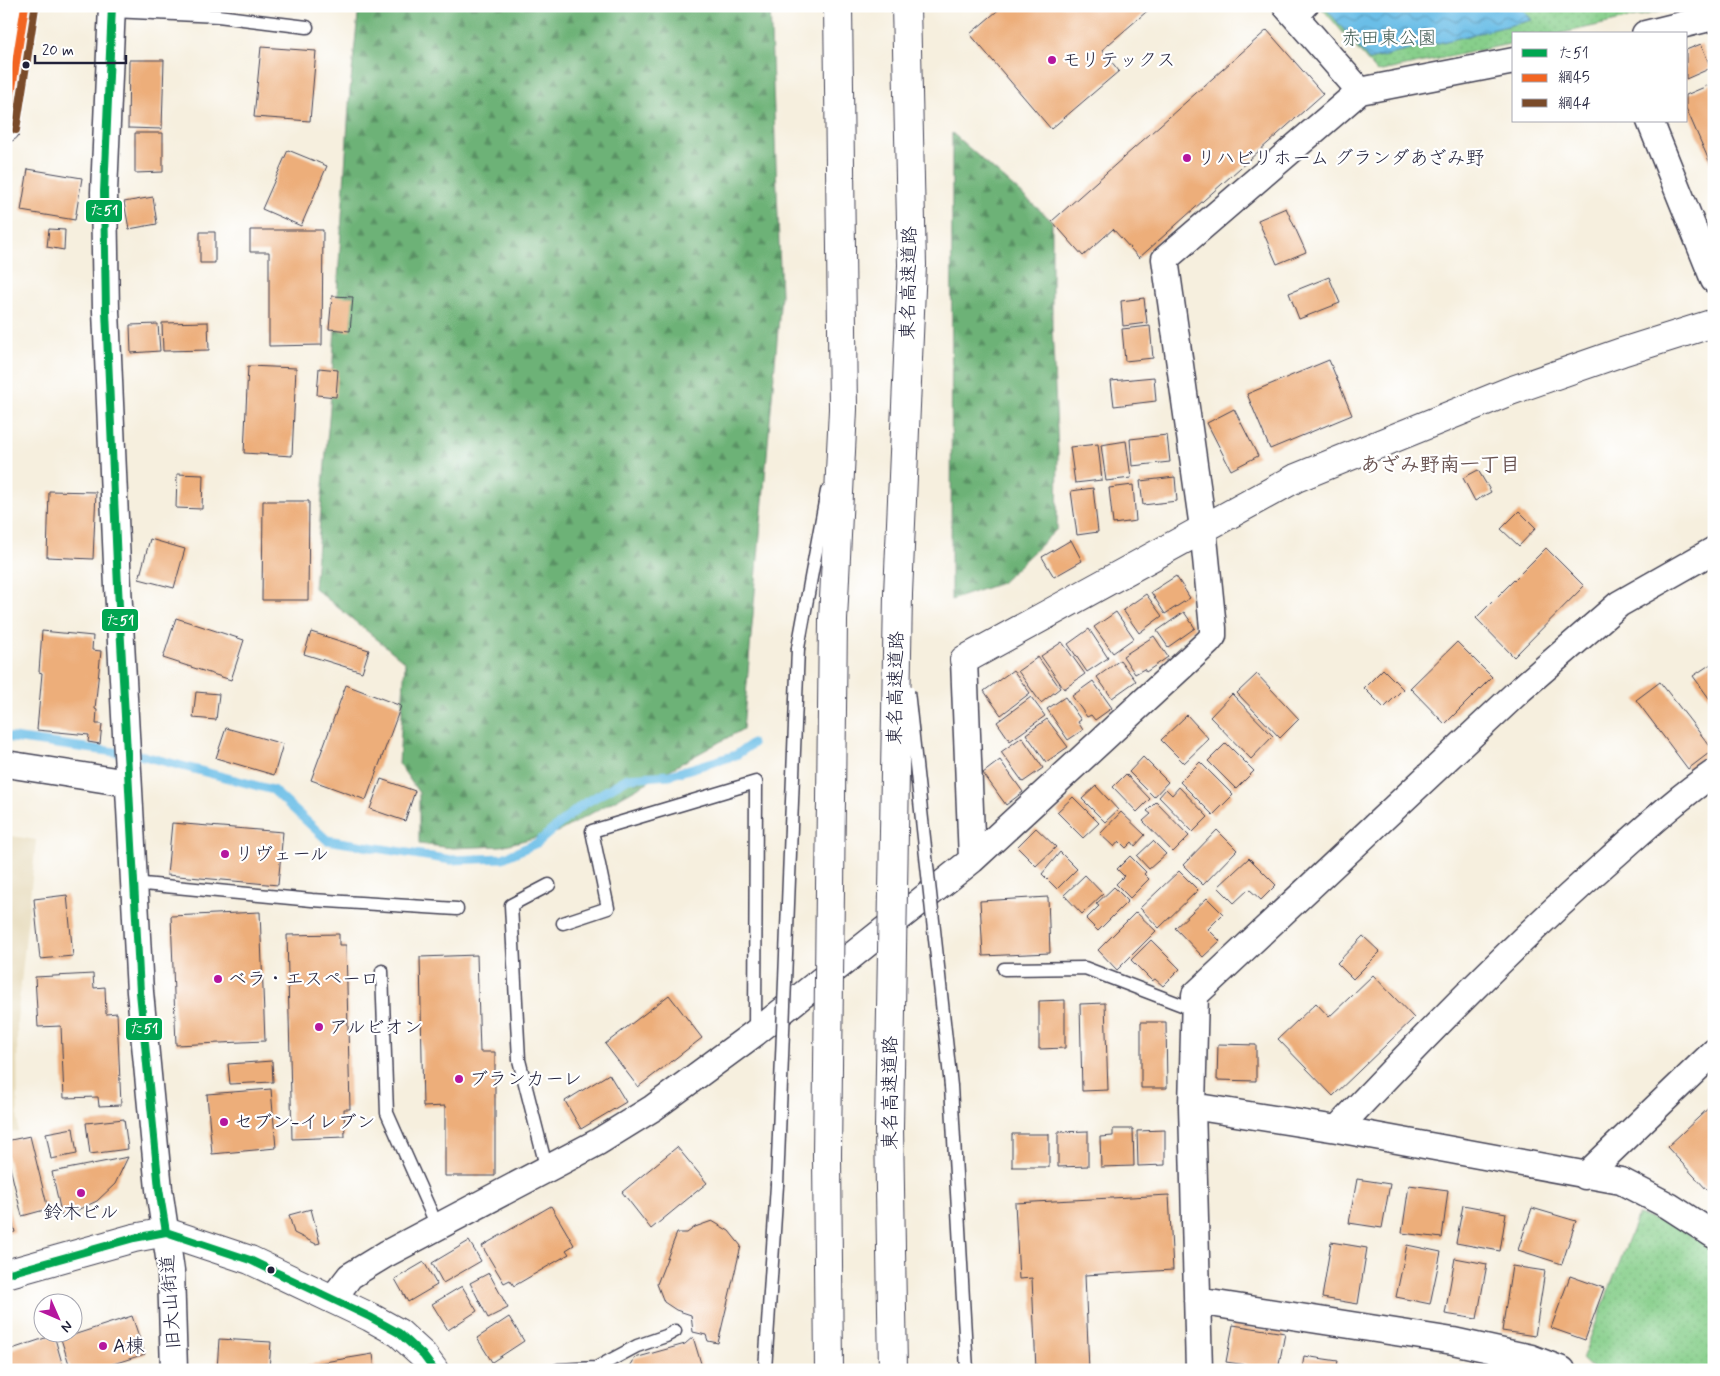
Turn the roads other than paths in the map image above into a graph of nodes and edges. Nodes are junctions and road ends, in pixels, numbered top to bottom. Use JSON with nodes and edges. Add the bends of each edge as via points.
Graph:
{"nodes":[{"id":1,"x":26,"y":6,"type":"edge"},
{"id":2,"x":838,"y":6,"type":"edge"},
{"id":3,"x":906,"y":6,"type":"edge"},
{"id":4,"x":112,"y":9,"type":"edge"},
{"id":5,"x":1300,"y":11,"type":"edge"},
{"id":6,"x":1714,"y":17,"type":"edge"},
{"id":7,"x":307,"y":27,"type":"dead end"},
{"id":8,"x":1652,"y":32,"type":"edge"},
{"id":9,"x":1512,"y":61,"type":"edge"},
{"id":10,"x":1360,"y":91,"type":"junction"},
{"id":11,"x":1650,"y":122,"type":"edge"},
{"id":12,"x":6,"y":128,"type":"edge"},
{"id":13,"x":1714,"y":280,"type":"edge"},
{"id":14,"x":1714,"y":323,"type":"edge"},
{"id":15,"x":842,"y":409,"type":"junction"},
{"id":16,"x":1203,"y":528,"type":"junction"},
{"id":17,"x":1714,"y":550,"type":"edge"},
{"id":18,"x":898,"y":594,"type":"junction"},
{"id":19,"x":964,"y":660,"type":"joint"},
{"id":20,"x":6,"y":764,"type":"edge"},
{"id":21,"x":127,"y":767,"type":"junction"},
{"id":22,"x":1714,"y":773,"type":"edge"},
{"id":23,"x":972,"y":860,"type":"junction"},
{"id":24,"x":133,"y":883,"type":"junction"},
{"id":25,"x":549,"y":884,"type":"dead end"},
{"id":26,"x":457,"y":909,"type":"dead end"},
{"id":27,"x":563,"y":923,"type":"dead end"},
{"id":28,"x":1004,"y":969,"type":"dead end"},
{"id":29,"x":382,"y":971,"type":"dead end"},
{"id":30,"x":1195,"y":1010,"type":"junction"},
{"id":31,"x":755,"y":1033,"type":"junction"},
{"id":32,"x":1714,"y":1052,"type":"edge"},
{"id":33,"x":1192,"y":1106,"type":"junction"},
{"id":34,"x":1337,"y":1129,"type":"junction"},
{"id":35,"x":547,"y":1170,"type":"junction"},
{"id":36,"x":1586,"y":1176,"type":"junction"},
{"id":37,"x":438,"y":1228,"type":"junction"},
{"id":38,"x":166,"y":1232,"type":"junction"},
{"id":39,"x":1714,"y":1235,"type":"edge"},
{"id":40,"x":6,"y":1274,"type":"edge"},
{"id":41,"x":333,"y":1298,"type":"junction"},
{"id":42,"x":1197,"y":1301,"type":"junction"},
{"id":43,"x":675,"y":1331,"type":"dead end"},
{"id":44,"x":597,"y":1369,"type":"edge"},
{"id":45,"x":174,"y":1370,"type":"edge"},
{"id":46,"x":434,"y":1370,"type":"edge"},
{"id":47,"x":558,"y":1370,"type":"edge"},
{"id":48,"x":765,"y":1370,"type":"edge"},
{"id":49,"x":829,"y":1370,"type":"edge"},
{"id":50,"x":893,"y":1370,"type":"edge"},
{"id":51,"x":967,"y":1370,"type":"edge"},
{"id":52,"x":1199,"y":1370,"type":"edge"},
{"id":53,"x":1562,"y":1370,"type":"edge"}],
"edges":[{"from":1,"to":12,"type":"main road"},
{"from":2,"to":15,"type":"main road"},
{"from":3,"to":18,"type":"main road","name":"東名高速道路","via":[[912,265]]},
{"from":4,"to":7,"type":"lane","via":[[218,16]]},
{"from":4,"to":21,"type":"street","name":"旧大山街道","via":[[104,180],[106,310]]},
{"from":5,"to":10,"type":"street"},
{"from":6,"to":8,"type":"street"},
{"from":9,"to":10,"type":"street"},
{"from":10,"to":16,"type":"street","via":[[1165,259]]},
{"from":11,"to":13,"type":"street"},
{"from":14,"to":16,"type":"main road","via":[[1557,374],[1429,423],[1296,478]]},
{"from":15,"to":48,"type":"lane","bridge":true,"via":[[798,648],[777,1185]]},
{"from":15,"to":49,"type":"main road","bridge":true,"via":[[833,620],[827,1156]]},
{"from":16,"to":19,"type":"main road"},
{"from":16,"to":23,"type":"street","via":[[1213,636]]},
{"from":17,"to":30,"type":"street","via":[[1619,604],[1521,689],[1195,995]]},
{"from":18,"to":50,"type":"main road","name":"東名高速道路","bridge":true,"via":[[889,1128]]},
{"from":18,"to":51,"type":"lane","bridge":true,"via":[[951,1086]]},
{"from":19,"to":23,"type":"street"},
{"from":20,"to":21,"type":"street"},
{"from":21,"to":24,"type":"street","name":"旧大山街道"},
{"from":22,"to":34,"type":"street","via":[[1687,792],[1561,902],[1451,1008]]},
{"from":23,"to":31,"type":"street"},
{"from":24,"to":26,"type":"lane","via":[[312,900]]},
{"from":24,"to":38,"type":"street","name":"旧大山街道","via":[[140,992]]},
{"from":25,"to":35,"type":"lane","via":[[511,905],[519,1060]]},
{"from":27,"to":31,"type":"lane","via":[[608,908],[592,831],[756,782]]},
{"from":28,"to":30,"type":"lane","via":[[1085,968]]},
{"from":29,"to":37,"type":"lane","via":[[387,1113]]},
{"from":30,"to":33,"type":"street"},
{"from":31,"to":35,"type":"street","via":[[653,1108]]},
{"from":32,"to":36,"type":"street"},
{"from":33,"to":34,"type":"street"},
{"from":33,"to":42,"type":"street"},
{"from":34,"to":36,"type":"street"},
{"from":35,"to":37,"type":"street"},
{"from":36,"to":39,"type":"street","via":[[1621,1182],[1669,1206]]},
{"from":37,"to":41,"type":"street","via":[[350,1276]]},
{"from":38,"to":40,"type":"main road"},
{"from":38,"to":41,"type":"main road","via":[[250,1260]]},
{"from":38,"to":45,"type":"street","name":"旧大山街道","via":[[171,1270]]},
{"from":41,"to":46,"type":"main road","via":[[399,1333]]},
{"from":42,"to":52,"type":"street"},
{"from":42,"to":53,"type":"street","via":[[1453,1340],[1531,1358]]},
{"from":43,"to":44,"type":"lane","via":[[637,1346]]},
{"from":44,"to":47,"type":"lane"}]}
